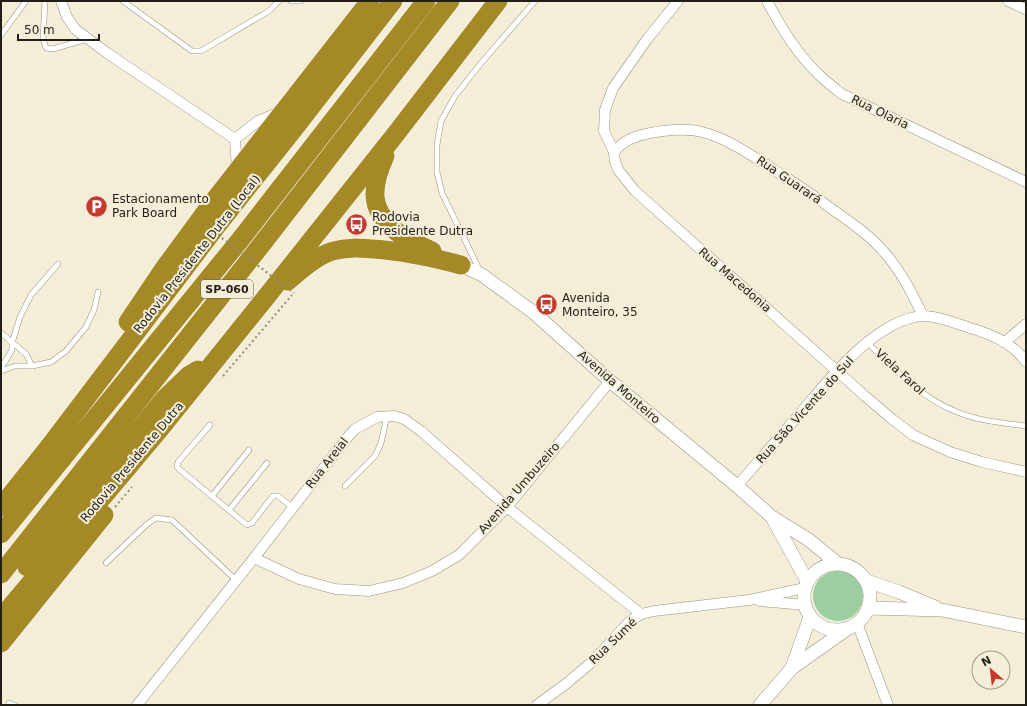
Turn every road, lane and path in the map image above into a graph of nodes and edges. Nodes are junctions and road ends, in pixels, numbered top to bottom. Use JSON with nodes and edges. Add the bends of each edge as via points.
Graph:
{"nodes":[{"id":1,"x":26,"y":1,"type":"edge"},
{"id":2,"x":45,"y":1,"type":"edge"},
{"id":3,"x":61,"y":1,"type":"edge"},
{"id":4,"x":123,"y":1,"type":"edge"},
{"id":5,"x":278,"y":1,"type":"edge"},
{"id":6,"x":291,"y":1,"type":"edge"},
{"id":7,"x":301,"y":1,"type":"edge"},
{"id":8,"x":370,"y":1,"type":"edge"},
{"id":9,"x":393,"y":1,"type":"edge"},
{"id":10,"x":426,"y":1,"type":"edge"},
{"id":11,"x":450,"y":1,"type":"edge"},
{"id":12,"x":498,"y":1,"type":"edge"},
{"id":13,"x":535,"y":1,"type":"edge"},
{"id":14,"x":678,"y":1,"type":"edge"},
{"id":15,"x":767,"y":1,"type":"edge"},
{"id":16,"x":1008,"y":1,"type":"edge"},
{"id":17,"x":1024,"y":7,"type":"edge"},
{"id":18,"x":1,"y":35,"type":"edge"},
{"id":19,"x":88,"y":39,"type":"junction"},
{"id":20,"x":284,"y":110,"type":"junction"},
{"id":21,"x":395,"y":135,"type":"junction"},
{"id":22,"x":235,"y":139,"type":"junction"},
{"id":23,"x":614,"y":152,"type":"junction"},
{"id":24,"x":237,"y":170,"type":"junction"},
{"id":25,"x":1026,"y":182,"type":"edge"},
{"id":26,"x":206,"y":226,"type":"dead end"},
{"id":27,"x":58,"y":264,"type":"dead end"},
{"id":28,"x":460,"y":265,"type":"junction"},
{"id":29,"x":482,"y":275,"type":"junction"},
{"id":30,"x":98,"y":292,"type":"dead end"},
{"id":31,"x":263,"y":301,"type":"junction"},
{"id":32,"x":923,"y":316,"type":"junction"},
{"id":33,"x":1026,"y":324,"type":"edge"},
{"id":34,"x":1,"y":333,"type":"edge"},
{"id":35,"x":867,"y":342,"type":"junction"},
{"id":36,"x":1005,"y":342,"type":"junction"},
{"id":37,"x":12,"y":343,"type":"junction"},
{"id":38,"x":250,"y":344,"type":"dead end"},
{"id":39,"x":216,"y":360,"type":"junction"},
{"id":40,"x":1026,"y":362,"type":"edge"},
{"id":41,"x":32,"y":366,"type":"junction"},
{"id":42,"x":1,"y":368,"type":"edge"},
{"id":43,"x":1,"y":371,"type":"edge"},
{"id":44,"x":837,"y":371,"type":"junction"},
{"id":45,"x":610,"y":381,"type":"junction"},
{"id":46,"x":387,"y":416,"type":"junction"},
{"id":47,"x":210,"y":425,"type":"dead end"},
{"id":48,"x":1026,"y":426,"type":"edge"},
{"id":49,"x":160,"y":429,"type":"junction"},
{"id":50,"x":49,"y":446,"type":"junction"},
{"id":51,"x":250,"y":450,"type":"dead end"},
{"id":52,"x":267,"y":463,"type":"dead end"},
{"id":53,"x":1026,"y":472,"type":"edge"},
{"id":54,"x":345,"y":486,"type":"dead end"},
{"id":55,"x":737,"y":486,"type":"junction"},
{"id":56,"x":212,"y":496,"type":"junction"},
{"id":57,"x":1,"y":507,"type":"edge"},
{"id":58,"x":507,"y":507,"type":"junction"},
{"id":59,"x":293,"y":508,"type":"junction"},
{"id":60,"x":229,"y":510,"type":"junction"},
{"id":61,"x":772,"y":517,"type":"junction"},
{"id":62,"x":1,"y":534,"type":"edge"},
{"id":63,"x":254,"y":558,"type":"junction"},
{"id":64,"x":106,"y":563,"type":"dead end"},
{"id":65,"x":837,"y":563,"type":"junction"},
{"id":66,"x":1,"y":574,"type":"edge"},
{"id":67,"x":236,"y":580,"type":"junction"},
{"id":68,"x":867,"y":581,"type":"junction"},
{"id":69,"x":806,"y":585,"type":"junction"},
{"id":70,"x":1,"y":599,"type":"edge"},
{"id":71,"x":749,"y":600,"type":"junction"},
{"id":72,"x":868,"y":608,"type":"junction"},
{"id":73,"x":942,"y":610,"type":"junction"},
{"id":74,"x":808,"y":611,"type":"junction"},
{"id":75,"x":641,"y":614,"type":"junction"},
{"id":76,"x":1,"y":618,"type":"edge"},
{"id":77,"x":853,"y":625,"type":"junction"},
{"id":78,"x":1026,"y":627,"type":"edge"},
{"id":79,"x":1,"y":643,"type":"edge"},
{"id":80,"x":792,"y":668,"type":"junction"},
{"id":81,"x":137,"y":705,"type":"edge"},
{"id":82,"x":537,"y":705,"type":"edge"},
{"id":83,"x":760,"y":705,"type":"edge"},
{"id":84,"x":888,"y":705,"type":"edge"}],
"edges":[{"from":1,"to":18,"type":"lane"},
{"from":2,"to":19,"type":"lane","via":[[43,39],[46,48],[53,49]]},
{"from":3,"to":19,"type":"street","via":[[75,29]]},
{"from":4,"to":5,"type":"lane","via":[[192,51],[201,51],[269,11]]},
{"from":6,"to":7,"type":"lane"},
{"from":8,"to":20,"type":"highway"},
{"from":9,"to":50,"type":"highway","name":"Rodovia Presidente Dutra (Local)"},
{"from":10,"to":62,"type":"highway","number":"SP-060","via":[[240,240]]},
{"from":11,"to":66,"type":"highway","number":"SP-060"},
{"from":12,"to":21,"type":"highway","name":"Rodovia Presidente Dutra","number":"SP-060"},
{"from":13,"to":29,"type":"lane","via":[[455,96],[441,121],[436,172],[442,193]]},
{"from":14,"to":23,"type":"street","name":"Rua Macedonia","via":[[613,88],[605,110],[604,131]]},
{"from":15,"to":25,"type":"street","name":"Rua Olaria","via":[[795,46],[816,72],[842,94]]},
{"from":16,"to":17,"type":"street"},
{"from":19,"to":22,"type":"street"},
{"from":20,"to":22,"type":"street","via":[[258,121]]},
{"from":20,"to":24,"type":"highway"},
{"from":21,"to":28,"type":"highway","via":[[378,172],[375,187],[375,201],[380,215],[402,236]]},
{"from":21,"to":31,"type":"highway","name":"Rodovia Presidente Dutra","number":"SP-060"},
{"from":22,"to":24,"type":"street"},
{"from":23,"to":32,"type":"street","name":"Rua Guarará","via":[[625,142],[642,135],[671,130],[701,131],[722,138],[801,187],[863,231],[899,272]]},
{"from":23,"to":44,"type":"street","name":"Rua Macedonia","via":[[619,171],[635,191]]},
{"from":24,"to":50,"type":"highway","via":[[163,270],[84,385]]},
{"from":26,"to":38,"type":"path","bridge":true,"via":[[294,293]]},
{"from":27,"to":37,"type":"lane","via":[[31,295],[20,317]]},
{"from":28,"to":29,"type":"street","name":"Avenida Monteiro"},
{"from":28,"to":31,"type":"highway","via":[[395,250],[350,247],[332,251],[312,262]]},
{"from":29,"to":45,"type":"street","name":"Avenida Monteiro","via":[[533,312]]},
{"from":30,"to":41,"type":"lane","via":[[94,310],[86,327],[66,352],[51,362]]},
{"from":31,"to":39,"type":"highway","name":"Rodovia Presidente Dutra","number":"SP-060"},
{"from":32,"to":35,"type":"street","name":"Rua São Vicente do Sul","via":[[901,322]]},
{"from":32,"to":36,"type":"street","name":"Rua São Vicente do Sul","via":[[939,318]]},
{"from":33,"to":36,"type":"street"},
{"from":34,"to":37,"type":"lane"},
{"from":35,"to":44,"type":"street","name":"Rua São Vicente do Sul"},
{"from":35,"to":48,"type":"lane","name":"Viela Farol","via":[[892,368],[934,401],[956,412],[984,420]]},
{"from":36,"to":40,"type":"street","name":"Rua São Vicente do Sul"},
{"from":37,"to":41,"type":"lane","via":[[26,354]]},
{"from":37,"to":42,"type":"lane","via":[[12,350]]},
{"from":39,"to":49,"type":"highway","name":"Rodovia Presidente Dutra","number":"SP-060"},
{"from":39,"to":70,"type":"highway","via":[[188,376],[165,398]]},
{"from":41,"to":43,"type":"lane","via":[[16,366]]},
{"from":44,"to":53,"type":"street","name":"Rua Macedonia","via":[[912,435],[950,452]]},
{"from":44,"to":55,"type":"street","name":"Rua São Vicente do Sul"},
{"from":45,"to":55,"type":"street","name":"Avenida Monteiro"},
{"from":45,"to":58,"type":"street","name":"Avenida Umbuzeiro"},
{"from":46,"to":54,"type":"lane","via":[[381,443],[375,456]]},
{"from":46,"to":58,"type":"street","via":[[404,419],[422,431]]},
{"from":46,"to":59,"type":"street","name":"Rua Areial","via":[[355,429]]},
{"from":47,"to":56,"type":"lane","via":[[177,466]]},
{"from":49,"to":76,"type":"highway","name":"Rodovia Presidente Dutra","number":"SP-060"},
{"from":49,"to":79,"type":"highway","via":[[96,526]]},
{"from":50,"to":57,"type":"highway","name":"Rodovia Presidente Dutra (Local)"},
{"from":51,"to":56,"type":"lane"},
{"from":52,"to":60,"type":"lane"},
{"from":55,"to":61,"type":"street","name":"Avenida Monteiro"},
{"from":56,"to":60,"type":"lane"},
{"from":58,"to":63,"type":"street","name":"Avenida Umbuzeiro","via":[[459,555],[432,571],[403,583],[369,591],[335,589],[299,579]]},
{"from":58,"to":75,"type":"street"},
{"from":59,"to":60,"type":"lane","via":[[278,496],[273,496],[250,525]]},
{"from":59,"to":63,"type":"street","name":"Rua Areial"},
{"from":61,"to":65,"type":"street","name":"Avenida Monteiro","via":[[808,540]]},
{"from":61,"to":69,"type":"street","name":"Avenida Monteiro"},
{"from":63,"to":67,"type":"street","name":"Rua Areial"},
{"from":64,"to":67,"type":"lane","via":[[156,518],[172,520]]},
{"from":65,"to":68,"type":"street","via":[[854,568]]},
{"from":65,"to":69,"type":"street","via":[[820,568]]},
{"from":67,"to":81,"type":"street","name":"Rua Areial"},
{"from":68,"to":72,"type":"street","via":[[870,590]]},
{"from":68,"to":73,"type":"street"},
{"from":69,"to":71,"type":"street","name":"Rua Sumé"},
{"from":69,"to":74,"type":"street","via":[[804,597]]},
{"from":71,"to":74,"type":"street","name":"Rua Sumé"},
{"from":71,"to":75,"type":"street","name":"Rua Sumé"},
{"from":72,"to":73,"type":"street"},
{"from":72,"to":77,"type":"street","via":[[864,616]]},
{"from":73,"to":78,"type":"street"},
{"from":74,"to":77,"type":"street","via":[[818,624],[827,628],[838,630]]},
{"from":74,"to":80,"type":"street"},
{"from":75,"to":82,"type":"street","name":"Rua Sumé","via":[[630,621],[593,661]]},
{"from":77,"to":80,"type":"street"},
{"from":77,"to":84,"type":"street"},
{"from":80,"to":83,"type":"street"}]}
